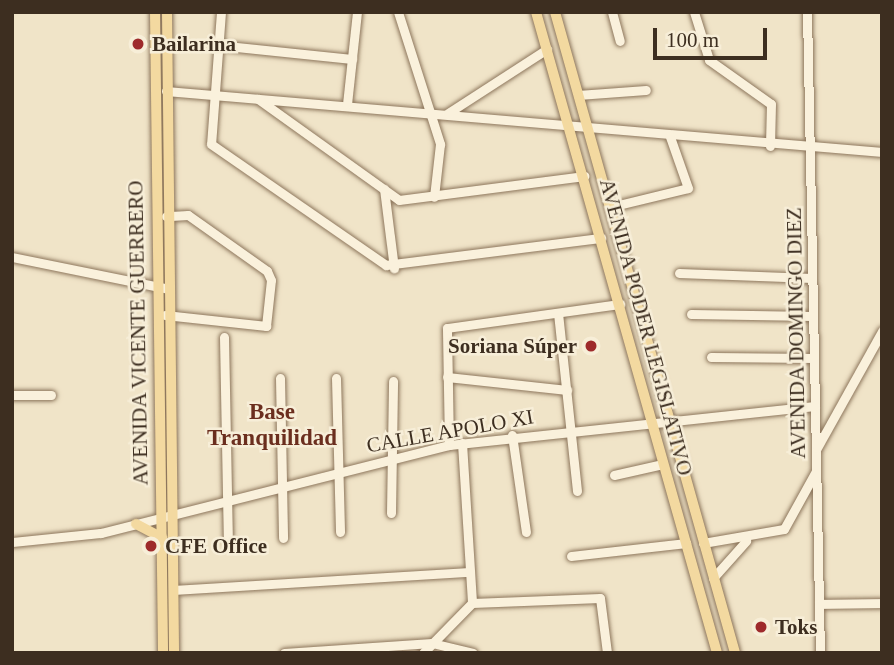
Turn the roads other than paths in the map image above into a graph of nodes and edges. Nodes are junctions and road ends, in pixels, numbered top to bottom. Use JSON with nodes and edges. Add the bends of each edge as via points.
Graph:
{"nodes":[{"id":1,"x":155,"y":12,"type":"edge"},
{"id":2,"x":167,"y":12,"type":"edge"},
{"id":3,"x":221,"y":12,"type":"edge"},
{"id":4,"x":357,"y":12,"type":"edge"},
{"id":5,"x":398,"y":12,"type":"edge"},
{"id":6,"x":536,"y":12,"type":"edge"},
{"id":7,"x":555,"y":12,"type":"edge"},
{"id":8,"x":612,"y":12,"type":"edge"},
{"id":9,"x":694,"y":12,"type":"edge"},
{"id":10,"x":807,"y":12,"type":"edge"},
{"id":11,"x":620,"y":41,"type":"dead end"},
{"id":12,"x":217,"y":45,"type":"junction"},
{"id":13,"x":548,"y":50,"type":"junction"},
{"id":14,"x":352,"y":59,"type":"junction"},
{"id":15,"x":646,"y":90,"type":"dead end"},
{"id":16,"x":166,"y":91,"type":"junction"},
{"id":17,"x":578,"y":95,"type":"junction"},
{"id":18,"x":212,"y":96,"type":"junction"},
{"id":19,"x":258,"y":99,"type":"junction"},
{"id":20,"x":347,"y":104,"type":"junction"},
{"id":21,"x":430,"y":111,"type":"junction"},
{"id":22,"x":448,"y":113,"type":"junction"},
{"id":23,"x":570,"y":128,"type":"junction"},
{"id":24,"x":588,"y":130,"type":"junction"},
{"id":25,"x":670,"y":137,"type":"junction"},
{"id":26,"x":770,"y":146,"type":"junction"},
{"id":27,"x":810,"y":149,"type":"junction"},
{"id":28,"x":882,"y":152,"type":"edge"},
{"id":29,"x":584,"y":176,"type":"junction"},
{"id":30,"x":384,"y":189,"type":"junction"},
{"id":31,"x":434,"y":197,"type":"junction"},
{"id":32,"x":610,"y":207,"type":"junction"},
{"id":33,"x":166,"y":216,"type":"junction"},
{"id":34,"x":601,"y":238,"type":"junction"},
{"id":35,"x":12,"y":257,"type":"edge"},
{"id":36,"x":394,"y":268,"type":"junction"},
{"id":37,"x":679,"y":273,"type":"dead end"},
{"id":38,"x":812,"y":278,"type":"junction"},
{"id":39,"x":155,"y":286,"type":"junction"},
{"id":40,"x":167,"y":289,"type":"junction"},
{"id":41,"x":620,"y":304,"type":"junction"},
{"id":42,"x":558,"y":313,"type":"junction"},
{"id":43,"x":691,"y":314,"type":"dead end"},
{"id":44,"x":162,"y":315,"type":"junction"},
{"id":45,"x":812,"y":316,"type":"junction"},
{"id":46,"x":882,"y":331,"type":"edge"},
{"id":47,"x":224,"y":337,"type":"dead end"},
{"id":48,"x":711,"y":357,"type":"dead end"},
{"id":49,"x":814,"y":358,"type":"junction"},
{"id":50,"x":446,"y":377,"type":"junction"},
{"id":51,"x":280,"y":378,"type":"dead end"},
{"id":52,"x":336,"y":378,"type":"dead end"},
{"id":53,"x":393,"y":381,"type":"dead end"},
{"id":54,"x":567,"y":390,"type":"junction"},
{"id":55,"x":12,"y":395,"type":"edge"},
{"id":56,"x":51,"y":395,"type":"dead end"},
{"id":57,"x":815,"y":406,"type":"junction"},
{"id":58,"x":667,"y":417,"type":"junction"},
{"id":59,"x":651,"y":419,"type":"junction"},
{"id":60,"x":570,"y":428,"type":"junction"},
{"id":61,"x":512,"y":435,"type":"junction"},
{"id":62,"x":462,"y":443,"type":"junction"},
{"id":63,"x":449,"y":445,"type":"junction"},
{"id":64,"x":817,"y":448,"type":"junction"},
{"id":65,"x":393,"y":456,"type":"junction"},
{"id":66,"x":663,"y":464,"type":"junction"},
{"id":67,"x":338,"y":471,"type":"junction"},
{"id":68,"x":816,"y":471,"type":"junction"},
{"id":69,"x":614,"y":475,"type":"dead end"},
{"id":70,"x":284,"y":485,"type":"junction"},
{"id":71,"x":577,"y":491,"type":"dead end"},
{"id":72,"x":228,"y":499,"type":"junction"},
{"id":73,"x":391,"y":513,"type":"dead end"},
{"id":74,"x":167,"y":516,"type":"junction"},
{"id":75,"x":136,"y":524,"type":"junction"},
{"id":76,"x":340,"y":532,"type":"dead end"},
{"id":77,"x":526,"y":532,"type":"dead end"},
{"id":78,"x":162,"y":538,"type":"junction"},
{"id":79,"x":283,"y":538,"type":"dead end"},
{"id":80,"x":746,"y":541,"type":"junction"},
{"id":81,"x":12,"y":542,"type":"edge"},
{"id":82,"x":228,"y":542,"type":"dead end"},
{"id":83,"x":686,"y":543,"type":"junction"},
{"id":84,"x":703,"y":544,"type":"junction"},
{"id":85,"x":571,"y":556,"type":"dead end"},
{"id":86,"x":469,"y":572,"type":"junction"},
{"id":87,"x":713,"y":578,"type":"junction"},
{"id":88,"x":173,"y":590,"type":"junction"},
{"id":89,"x":472,"y":603,"type":"junction"},
{"id":90,"x":882,"y":603,"type":"edge"},
{"id":91,"x":819,"y":604,"type":"junction"},
{"id":92,"x":432,"y":643,"type":"junction"},
{"id":93,"x":163,"y":653,"type":"edge"},
{"id":94,"x":174,"y":653,"type":"edge"},
{"id":95,"x":284,"y":653,"type":"edge"},
{"id":96,"x":424,"y":653,"type":"edge"},
{"id":97,"x":473,"y":653,"type":"edge"},
{"id":98,"x":607,"y":653,"type":"edge"},
{"id":99,"x":717,"y":653,"type":"edge"},
{"id":100,"x":735,"y":653,"type":"edge"},
{"id":101,"x":820,"y":653,"type":"edge"}],
"edges":[{"from":1,"to":39,"type":"main road","name":"AVENIDA VICENTE GUERRERO"},
{"from":2,"to":16,"type":"main road","name":"AVENIDA VICENTE GUERRERO"},
{"from":3,"to":12,"type":"street"},
{"from":4,"to":14,"type":"street"},
{"from":5,"to":21,"type":"street"},
{"from":6,"to":13,"type":"main road","name":"AVENIDA PODER LEGISLATIVO"},
{"from":7,"to":17,"type":"main road","name":"AVENIDA PODER LEGISLATIVO"},
{"from":8,"to":11,"type":"street"},
{"from":9,"to":26,"type":"street","via":[[709,60],[771,104]]},
{"from":10,"to":27,"type":"street","name":"AVENIDA DOMINGO DIEZ"},
{"from":12,"to":14,"type":"street"},
{"from":12,"to":18,"type":"street"},
{"from":13,"to":22,"type":"street"},
{"from":13,"to":23,"type":"main road","name":"AVENIDA PODER LEGISLATIVO"},
{"from":14,"to":20,"type":"street"},
{"from":15,"to":17,"type":"street"},
{"from":16,"to":18,"type":"street"},
{"from":16,"to":33,"type":"main road","name":"AVENIDA VICENTE GUERRERO"},
{"from":17,"to":24,"type":"main road","name":"AVENIDA PODER LEGISLATIVO"},
{"from":18,"to":19,"type":"street"},
{"from":18,"to":36,"type":"street","via":[[208,133],[217,153]]},
{"from":19,"to":20,"type":"street"},
{"from":19,"to":30,"type":"street"},
{"from":20,"to":21,"type":"street"},
{"from":21,"to":22,"type":"street"},
{"from":21,"to":31,"type":"street","via":[[440,144]]},
{"from":22,"to":23,"type":"street"},
{"from":23,"to":24,"type":"street"},
{"from":23,"to":29,"type":"main road","name":"AVENIDA PODER LEGISLATIVO"},
{"from":24,"to":25,"type":"street"},
{"from":24,"to":32,"type":"main road","name":"AVENIDA PODER LEGISLATIVO"},
{"from":25,"to":26,"type":"street"},
{"from":25,"to":32,"type":"street","via":[[688,188]]},
{"from":26,"to":27,"type":"street"},
{"from":27,"to":28,"type":"street"},
{"from":27,"to":38,"type":"street","name":"AVENIDA DOMINGO DIEZ"},
{"from":29,"to":31,"type":"street"},
{"from":29,"to":34,"type":"main road","name":"AVENIDA PODER LEGISLATIVO"},
{"from":30,"to":31,"type":"street","via":[[399,200]]},
{"from":30,"to":36,"type":"street"},
{"from":32,"to":58,"type":"main road","name":"AVENIDA PODER LEGISLATIVO"},
{"from":33,"to":40,"type":"main road","name":"AVENIDA VICENTE GUERRERO"},
{"from":33,"to":44,"type":"street","via":[[188,215],[267,271],[271,280],[266,326]]},
{"from":34,"to":36,"type":"street"},
{"from":34,"to":41,"type":"main road","name":"AVENIDA PODER LEGISLATIVO"},
{"from":35,"to":39,"type":"street"},
{"from":37,"to":38,"type":"street"},
{"from":38,"to":45,"type":"street","name":"AVENIDA DOMINGO DIEZ"},
{"from":39,"to":40,"type":"street"},
{"from":39,"to":44,"type":"main road","name":"AVENIDA VICENTE GUERRERO"},
{"from":40,"to":44,"type":"main road","name":"AVENIDA VICENTE GUERRERO"},
{"from":41,"to":42,"type":"street"},
{"from":41,"to":59,"type":"main road","name":"AVENIDA PODER LEGISLATIVO"},
{"from":42,"to":50,"type":"street","via":[[447,328]]},
{"from":42,"to":54,"type":"street"},
{"from":43,"to":45,"type":"street"},
{"from":44,"to":74,"type":"main road","name":"AVENIDA VICENTE GUERRERO"},
{"from":45,"to":49,"type":"street","name":"AVENIDA DOMINGO DIEZ"},
{"from":46,"to":64,"type":"street"},
{"from":47,"to":72,"type":"street"},
{"from":48,"to":49,"type":"street"},
{"from":49,"to":57,"type":"street","name":"AVENIDA DOMINGO DIEZ"},
{"from":50,"to":54,"type":"street"},
{"from":50,"to":63,"type":"street"},
{"from":51,"to":70,"type":"street"},
{"from":52,"to":67,"type":"street"},
{"from":53,"to":65,"type":"street"},
{"from":54,"to":60,"type":"street"},
{"from":55,"to":56,"type":"street"},
{"from":57,"to":58,"type":"street","name":"CALLE APOLO XI"},
{"from":57,"to":64,"type":"street","name":"AVENIDA DOMINGO DIEZ"},
{"from":58,"to":59,"type":"street","name":"CALLE APOLO XI"},
{"from":58,"to":84,"type":"main road","name":"AVENIDA PODER LEGISLATIVO"},
{"from":59,"to":60,"type":"street","name":"CALLE APOLO XI"},
{"from":59,"to":66,"type":"main road","name":"AVENIDA PODER LEGISLATIVO"},
{"from":60,"to":61,"type":"street","name":"CALLE APOLO XI"},
{"from":60,"to":71,"type":"street"},
{"from":61,"to":62,"type":"street","name":"CALLE APOLO XI"},
{"from":61,"to":77,"type":"street"},
{"from":62,"to":63,"type":"street","name":"CALLE APOLO XI"},
{"from":62,"to":86,"type":"street"},
{"from":63,"to":65,"type":"street","name":"CALLE APOLO XI"},
{"from":64,"to":68,"type":"street","name":"AVENIDA DOMINGO DIEZ"},
{"from":65,"to":67,"type":"street","name":"CALLE APOLO XI"},
{"from":65,"to":73,"type":"street"},
{"from":66,"to":69,"type":"street"},
{"from":66,"to":83,"type":"main road","name":"AVENIDA PODER LEGISLATIVO"},
{"from":67,"to":70,"type":"street","name":"CALLE APOLO XI"},
{"from":67,"to":76,"type":"street"},
{"from":68,"to":80,"type":"street","via":[[784,529]]},
{"from":68,"to":91,"type":"street","name":"AVENIDA DOMINGO DIEZ"},
{"from":70,"to":72,"type":"street","name":"CALLE APOLO XI"},
{"from":70,"to":79,"type":"street"},
{"from":72,"to":74,"type":"street","name":"CALLE APOLO XI"},
{"from":72,"to":82,"type":"street"},
{"from":74,"to":75,"type":"street","name":"CALLE APOLO XI"},
{"from":74,"to":78,"type":"main road","name":"AVENIDA VICENTE GUERRERO"},
{"from":74,"to":88,"type":"main road","name":"AVENIDA VICENTE GUERRERO"},
{"from":75,"to":78,"type":"main road"},
{"from":75,"to":81,"type":"street","name":"CALLE APOLO XI","via":[[56,541]]},
{"from":78,"to":93,"type":"main road","name":"AVENIDA VICENTE GUERRERO"},
{"from":80,"to":84,"type":"street"},
{"from":80,"to":87,"type":"street"},
{"from":83,"to":85,"type":"street"},
{"from":83,"to":99,"type":"main road","name":"AVENIDA PODER LEGISLATIVO"},
{"from":84,"to":87,"type":"main road","name":"AVENIDA PODER LEGISLATIVO"},
{"from":86,"to":88,"type":"street"},
{"from":86,"to":89,"type":"street"},
{"from":87,"to":100,"type":"main road","name":"AVENIDA PODER LEGISLATIVO"},
{"from":88,"to":94,"type":"main road","name":"AVENIDA VICENTE GUERRERO"},
{"from":89,"to":92,"type":"street"},
{"from":89,"to":98,"type":"street","via":[[600,598]]},
{"from":90,"to":91,"type":"street"},
{"from":91,"to":101,"type":"street","name":"AVENIDA DOMINGO DIEZ"},
{"from":92,"to":95,"type":"street"},
{"from":92,"to":96,"type":"street"},
{"from":92,"to":97,"type":"street"}]}
